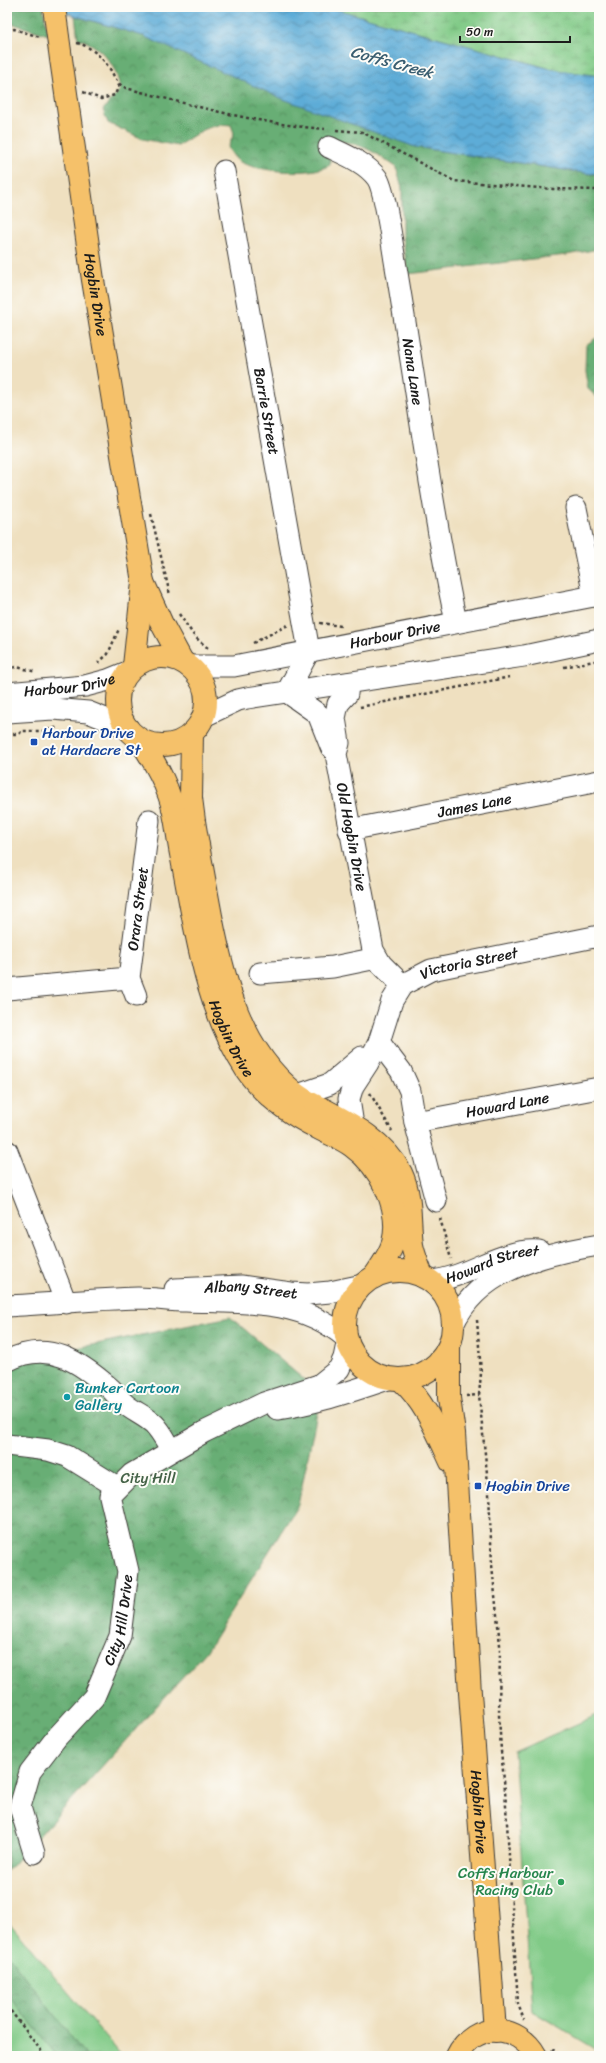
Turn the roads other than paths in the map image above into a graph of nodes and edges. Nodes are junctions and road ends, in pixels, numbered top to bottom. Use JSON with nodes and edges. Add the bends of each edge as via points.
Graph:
{"nodes":[{"id":1,"x":54,"y":7,"type":"edge"},
{"id":2,"x":329,"y":147,"type":"dead end"},
{"id":3,"x":224,"y":171,"type":"dead end"},
{"id":4,"x":576,"y":508,"type":"dead end"},
{"id":5,"x":143,"y":582,"type":"junction"},
{"id":6,"x":596,"y":596,"type":"edge"},
{"id":7,"x":456,"y":622,"type":"junction"},
{"id":8,"x":599,"y":640,"type":"edge"},
{"id":9,"x":309,"y":651,"type":"junction"},
{"id":10,"x":186,"y":663,"type":"junction"},
{"id":11,"x":132,"y":669,"type":"junction"},
{"id":12,"x":348,"y":683,"type":"junction"},
{"id":13,"x":7,"y":692,"type":"edge"},
{"id":14,"x":287,"y":692,"type":"junction"},
{"id":15,"x":7,"y":712,"type":"edge"},
{"id":16,"x":204,"y":716,"type":"junction"},
{"id":17,"x":192,"y":733,"type":"junction"},
{"id":18,"x":134,"y":734,"type":"junction"},
{"id":19,"x":336,"y":754,"type":"junction"},
{"id":20,"x":599,"y":782,"type":"edge"},
{"id":21,"x":149,"y":820,"type":"dead end"},
{"id":22,"x":350,"y":830,"type":"junction"},
{"id":23,"x":599,"y":936,"type":"edge"},
{"id":24,"x":377,"y":958,"type":"junction"},
{"id":25,"x":260,"y":973,"type":"dead end"},
{"id":26,"x":402,"y":985,"type":"junction"},
{"id":27,"x":7,"y":989,"type":"edge"},
{"id":28,"x":379,"y":1042,"type":"junction"},
{"id":29,"x":599,"y":1088,"type":"edge"},
{"id":30,"x":298,"y":1095,"type":"junction"},
{"id":31,"x":415,"y":1122,"type":"junction"},
{"id":32,"x":353,"y":1125,"type":"junction"},
{"id":33,"x":7,"y":1151,"type":"edge"},
{"id":34,"x":436,"y":1207,"type":"road end"},
{"id":35,"x":599,"y":1245,"type":"edge"},
{"id":36,"x":554,"y":1253,"type":"junction"},
{"id":37,"x":427,"y":1279,"type":"junction"},
{"id":38,"x":369,"y":1281,"type":"junction"},
{"id":39,"x":138,"y":1298,"type":"junction"},
{"id":40,"x":66,"y":1303,"type":"junction"},
{"id":41,"x":7,"y":1306,"type":"edge"},
{"id":42,"x":453,"y":1324,"type":"junction"},
{"id":43,"x":346,"y":1340,"type":"junction"},
{"id":44,"x":449,"y":1347,"type":"junction"},
{"id":45,"x":7,"y":1361,"type":"edge"},
{"id":46,"x":394,"y":1380,"type":"junction"},
{"id":47,"x":246,"y":1412,"type":"junction"},
{"id":48,"x":7,"y":1445,"type":"edge"},
{"id":49,"x":172,"y":1449,"type":"junction"},
{"id":50,"x":456,"y":1473,"type":"junction"},
{"id":51,"x":114,"y":1492,"type":"junction"},
{"id":52,"x":34,"y":1853,"type":"dead end"},
{"id":53,"x":495,"y":2031,"type":"junction"},
{"id":54,"x":542,"y":2051,"type":"edge"},
{"id":55,"x":457,"y":2056,"type":"edge"}],
"edges":[{"from":1,"to":5,"type":"main road","name":"Hogbin Drive","bridge":true,"via":[[67,51],[93,280]]},
{"from":2,"to":7,"type":"street","name":"Nana Lane","via":[[359,162],[378,179],[384,199],[438,535]]},
{"from":3,"to":9,"type":"street","name":"Barrie Street"},
{"from":4,"to":6,"type":"street"},
{"from":5,"to":10,"type":"main road","name":"Hogbin Drive","via":[[173,617]]},
{"from":5,"to":11,"type":"main road","name":"Hogbin Drive"},
{"from":6,"to":7,"type":"street","name":"Harbour Drive"},
{"from":7,"to":9,"type":"street","name":"Harbour Drive"},
{"from":8,"to":12,"type":"street","via":[[524,656]]},
{"from":9,"to":10,"type":"street","name":"Harbour Drive","via":[[234,666]]},
{"from":9,"to":14,"type":"street"},
{"from":10,"to":11,"type":"main road","via":[[170,657],[157,657],[145,660]]},
{"from":10,"to":16,"type":"main road","via":[[199,676],[205,689],[207,702]]},
{"from":11,"to":13,"type":"street","name":"Harbour Drive","via":[[108,680],[85,686]]},
{"from":11,"to":18,"type":"main road","via":[[123,681],[118,706],[122,718]]},
{"from":12,"to":14,"type":"street"},
{"from":12,"to":19,"type":"street","name":"Old Hogbin Drive","via":[[347,694],[338,704],[339,743]]},
{"from":14,"to":16,"type":"street","via":[[238,700]]},
{"from":14,"to":19,"type":"street","via":[[318,714]]},
{"from":15,"to":18,"type":"street","name":"Harbour Drive","via":[[53,709],[88,712]]},
{"from":16,"to":17,"type":"main road"},
{"from":17,"to":18,"type":"main road","via":[[180,741],[166,745],[152,744]]},
{"from":17,"to":30,"type":"main road","name":"Hogbin Drive","via":[[191,798],[222,967],[238,1016],[261,1059]]},
{"from":18,"to":38,"type":"main road","name":"Hogbin Drive","via":[[155,763],[172,802],[202,965],[219,1017],[235,1051],[268,1096],[299,1119],[351,1145],[366,1158],[385,1186],[394,1222],[393,1243],[386,1260]]},
{"from":19,"to":22,"type":"street","name":"Old Hogbin Drive"},
{"from":20,"to":22,"type":"street","name":"James Lane"},
{"from":21,"to":27,"type":"street","name":"Orara Street","via":[[133,987]]},
{"from":22,"to":24,"type":"street","name":"Old Hogbin Drive"},
{"from":23,"to":26,"type":"street","name":"Victoria Street","via":[[431,970]]},
{"from":24,"to":25,"type":"street","via":[[333,967]]},
{"from":24,"to":26,"type":"street","name":"Old Hogbin Drive"},
{"from":26,"to":28,"type":"street","name":"Victoria Street","via":[[392,1001]]},
{"from":28,"to":30,"type":"street","via":[[330,1084]]},
{"from":28,"to":31,"type":"street","via":[[401,1071],[410,1091]]},
{"from":28,"to":32,"type":"street","name":"Victoria Street","via":[[355,1081],[349,1099]]},
{"from":29,"to":31,"type":"street","name":"Howard Lane"},
{"from":30,"to":32,"type":"main road","name":"Hogbin Drive"},
{"from":31,"to":34,"type":"street"},
{"from":32,"to":37,"type":"main road","name":"Hogbin Drive","via":[[379,1144],[401,1174],[411,1211],[412,1246]]},
{"from":33,"to":40,"type":"street"},
{"from":35,"to":36,"type":"street","name":"Howard Street"},
{"from":36,"to":37,"type":"street","name":"Howard Street","via":[[534,1251],[501,1257],[444,1280]]},
{"from":36,"to":42,"type":"street","name":"Howard Street","via":[[499,1276],[474,1294]]},
{"from":37,"to":38,"type":"main road","via":[[407,1272],[390,1272]]},
{"from":37,"to":42,"type":"main road","via":[[443,1293],[451,1308]]},
{"from":38,"to":39,"type":"street","name":"Albany Street","via":[[330,1292],[308,1294],[241,1286],[169,1289]]},
{"from":38,"to":43,"type":"main road","via":[[353,1296],[347,1309],[344,1323]]},
{"from":39,"to":40,"type":"street","name":"Albany Street"},
{"from":39,"to":43,"type":"street","name":"Albany Street","via":[[246,1302],[280,1307],[322,1320]]},
{"from":40,"to":41,"type":"street","name":"Albany Street"},
{"from":42,"to":44,"type":"main road"},
{"from":43,"to":46,"type":"main road","via":[[356,1360],[370,1372]]},
{"from":43,"to":47,"type":"street","via":[[341,1364],[330,1378],[319,1385],[264,1403]]},
{"from":44,"to":46,"type":"main road","via":[[441,1360],[430,1370],[416,1377]]},
{"from":44,"to":50,"type":"main road","name":"Hogbin Drive","via":[[449,1398]]},
{"from":45,"to":49,"type":"street","via":[[16,1356],[34,1353],[52,1352],[65,1356],[85,1367],[125,1404],[155,1425]]},
{"from":46,"to":47,"type":"street","via":[[304,1406]]},
{"from":46,"to":50,"type":"main road","name":"Hogbin Drive","via":[[412,1390],[426,1411]]},
{"from":47,"to":49,"type":"street"},
{"from":48,"to":51,"type":"street","via":[[37,1448],[67,1456]]},
{"from":49,"to":51,"type":"street","via":[[132,1474]]},
{"from":50,"to":53,"type":"main road","name":"Hogbin Drive"},
{"from":51,"to":52,"type":"street","name":"City Hill Drive","via":[[128,1571],[120,1636],[94,1697],[57,1737],[30,1772],[20,1807]]},
{"from":53,"to":54,"type":"main road","via":[[517,2035]]},
{"from":53,"to":55,"type":"main road","via":[[477,2035],[466,2043]]}]}
